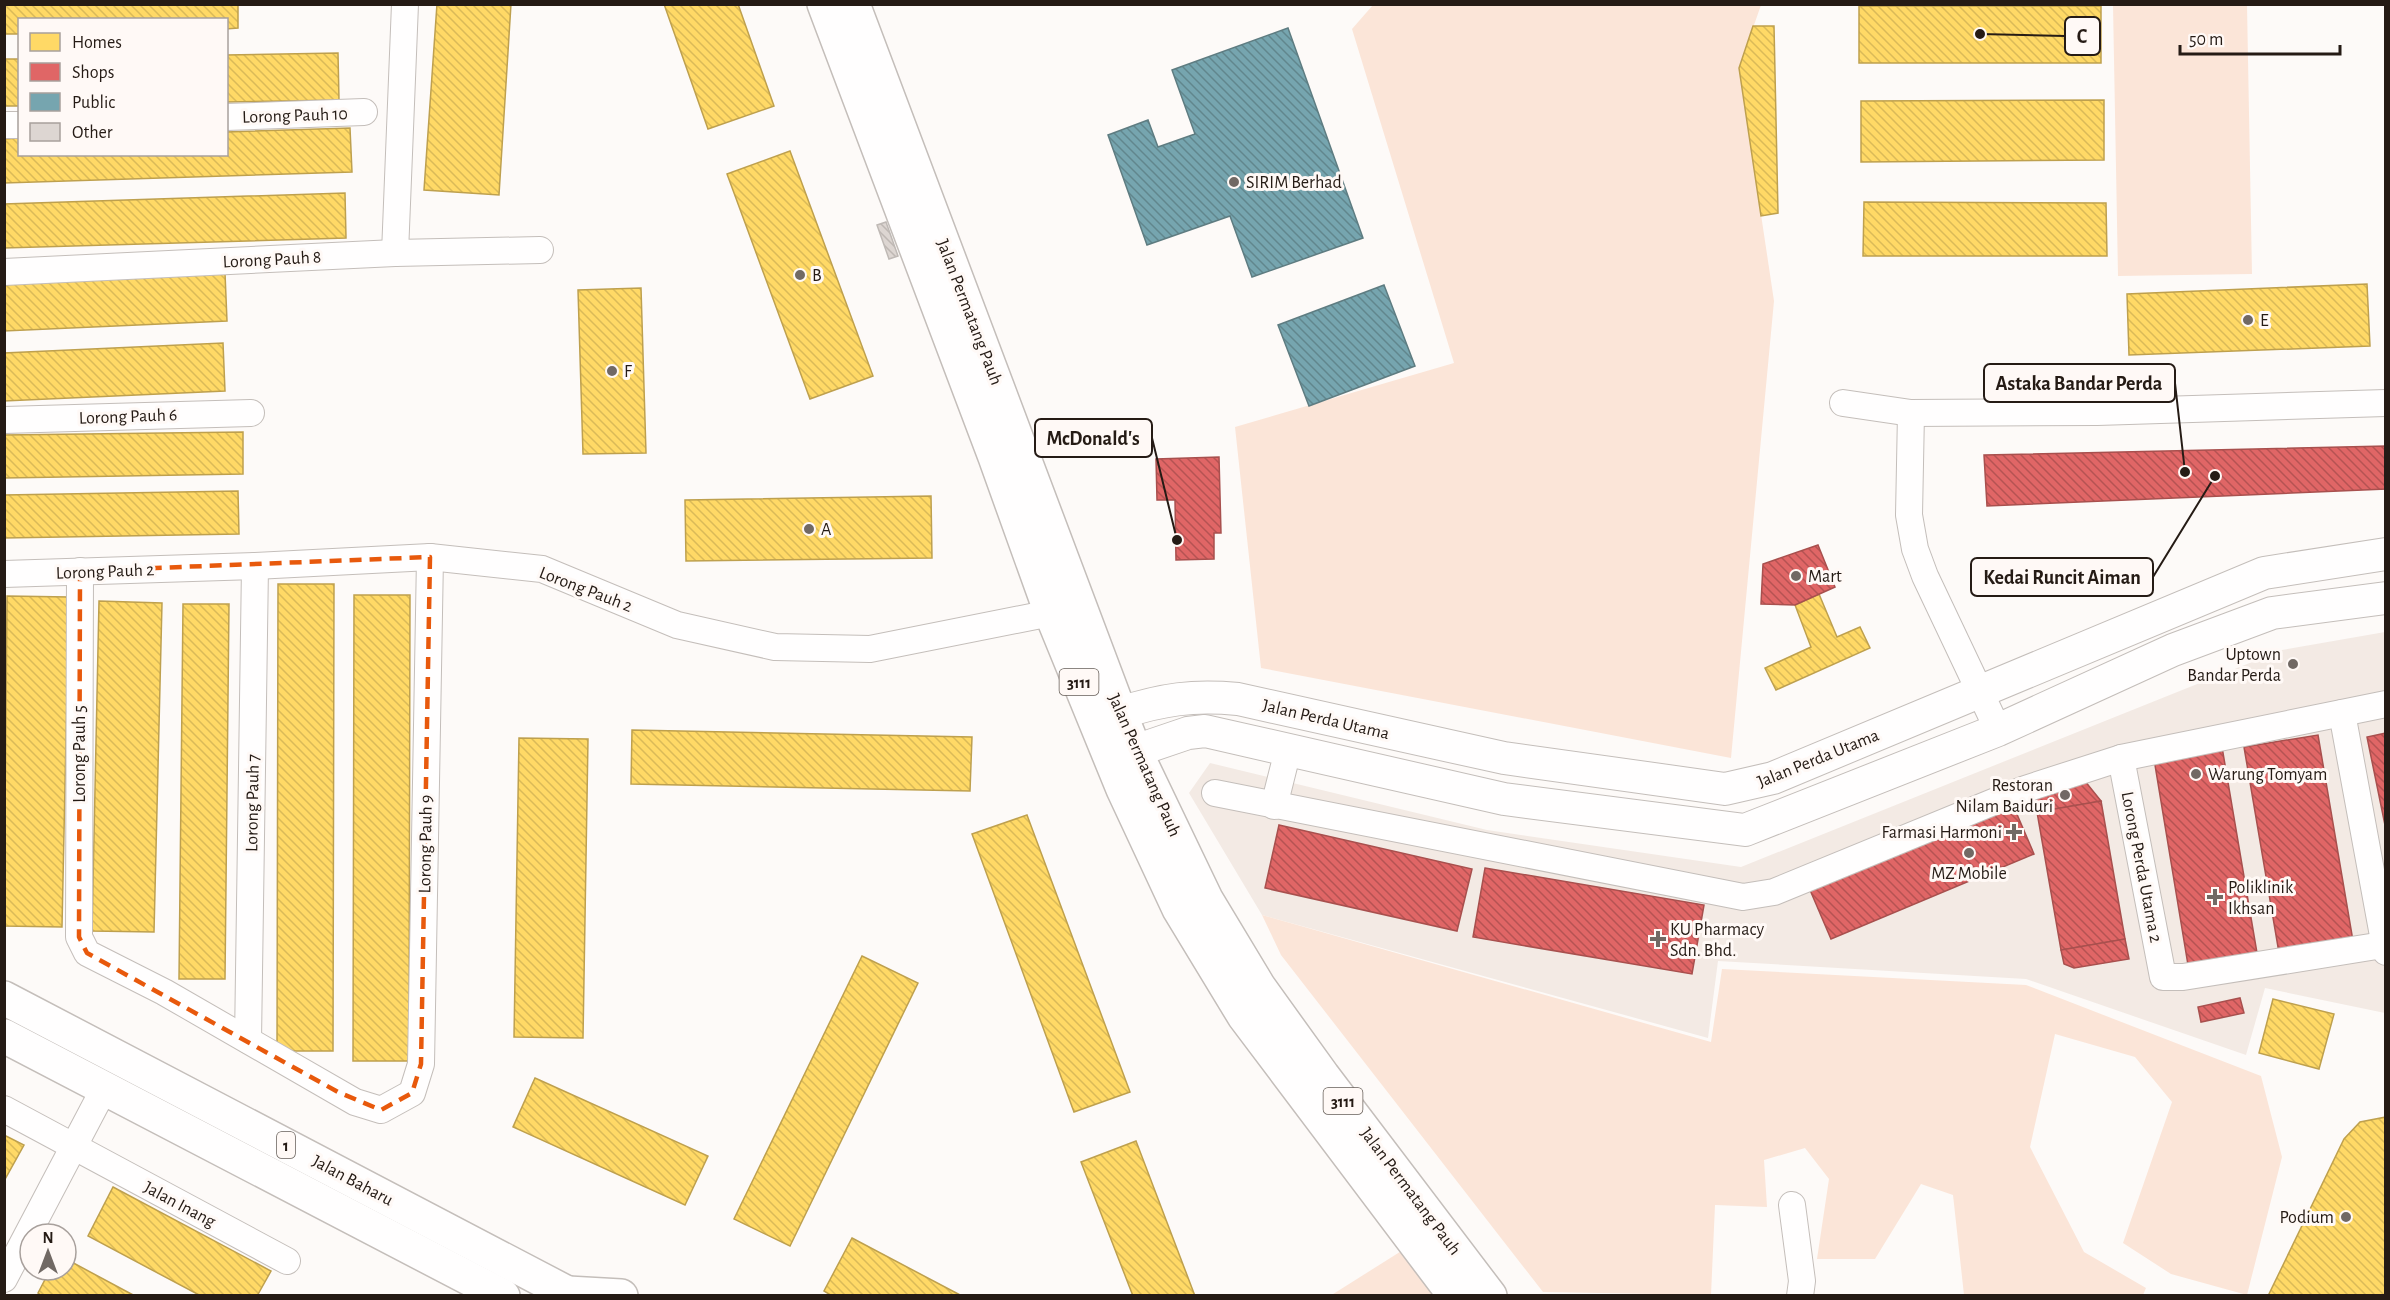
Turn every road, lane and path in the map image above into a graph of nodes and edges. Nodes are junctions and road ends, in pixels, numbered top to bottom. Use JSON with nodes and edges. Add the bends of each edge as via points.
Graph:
{"nodes":[{"id":1,"x":405,"y":4,"type":"edge"},
{"id":2,"x":824,"y":4,"type":"edge"},
{"id":3,"x":853,"y":4,"type":"edge"},
{"id":4,"x":364,"y":112,"type":"dead end"},
{"id":5,"x":228,"y":117,"type":"edge"},
{"id":6,"x":540,"y":250,"type":"dead end"},
{"id":7,"x":394,"y":253,"type":"junction"},
{"id":8,"x":4,"y":272,"type":"edge"},
{"id":9,"x":1843,"y":403,"type":"dead end"},
{"id":10,"x":2385,"y":403,"type":"edge"},
{"id":11,"x":251,"y":413,"type":"dead end"},
{"id":12,"x":1911,"y":413,"type":"junction"},
{"id":13,"x":4,"y":420,"type":"edge"},
{"id":14,"x":2385,"y":554,"type":"edge"},
{"id":15,"x":430,"y":557,"type":"junction"},
{"id":16,"x":255,"y":566,"type":"junction"},
{"id":17,"x":80,"y":571,"type":"junction"},
{"id":18,"x":4,"y":574,"type":"edge"},
{"id":19,"x":2385,"y":598,"type":"edge"},
{"id":20,"x":1051,"y":613,"type":"junction"},
{"id":21,"x":1980,"y":691,"type":"junction"},
{"id":22,"x":2385,"y":704,"type":"edge"},
{"id":23,"x":1120,"y":713,"type":"junction"},
{"id":24,"x":2342,"y":713,"type":"junction"},
{"id":25,"x":1998,"y":730,"type":"junction"},
{"id":26,"x":1288,"y":750,"type":"junction"},
{"id":27,"x":1135,"y":751,"type":"junction"},
{"id":28,"x":2121,"y":758,"type":"junction"},
{"id":29,"x":1215,"y":793,"type":"dead end"},
{"id":30,"x":1274,"y":806,"type":"junction"},
{"id":31,"x":2384,"y":949,"type":"edge"},
{"id":32,"x":4,"y":998,"type":"edge"},
{"id":33,"x":4,"y":1036,"type":"edge"},
{"id":34,"x":248,"y":1040,"type":"junction"},
{"id":35,"x":105,"y":1087,"type":"junction"},
{"id":36,"x":4,"y":1109,"type":"edge"},
{"id":37,"x":74,"y":1146,"type":"junction"},
{"id":38,"x":1792,"y":1205,"type":"dead end"},
{"id":39,"x":287,"y":1261,"type":"dead end"},
{"id":40,"x":4,"y":1279,"type":"edge"},
{"id":41,"x":571,"y":1294,"type":"edge"},
{"id":42,"x":503,"y":1296,"type":"edge"},
{"id":43,"x":621,"y":1296,"type":"edge"},
{"id":44,"x":1455,"y":1296,"type":"edge"},
{"id":45,"x":1490,"y":1296,"type":"edge"},
{"id":46,"x":1800,"y":1296,"type":"edge"}],
"edges":[{"from":1,"to":7,"type":"street"},
{"from":2,"to":20,"type":"main road","name":"Jalan Permatang Pauh","number":"3111"},
{"from":3,"to":23,"type":"main road","name":"Jalan Permatang Pauh","number":"3111"},
{"from":4,"to":5,"type":"street","name":"Lorong Pauh 10"},
{"from":6,"to":7,"type":"street","name":"Lorong Pauh 8"},
{"from":7,"to":8,"type":"street","name":"Lorong Pauh 8"},
{"from":9,"to":12,"type":"street"},
{"from":10,"to":12,"type":"street"},
{"from":11,"to":13,"type":"street","name":"Lorong Pauh 6"},
{"from":12,"to":21,"type":"street","via":[[1909,515],[1915,549]]},
{"from":14,"to":21,"type":"street","name":"Jalan Perda Utama","via":[[2264,573]]},
{"from":15,"to":16,"type":"street","name":"Lorong Pauh 2"},
{"from":15,"to":20,"type":"street","name":"Lorong Pauh 2","via":[[542,569],[678,625],[775,647],[870,650]]},
{"from":15,"to":34,"type":"street","name":"Lorong Pauh 9","via":[[421,1064],[412,1093],[381,1110],[355,1101]]},
{"from":16,"to":17,"type":"street","name":"Lorong Pauh 2"},
{"from":16,"to":34,"type":"street","name":"Lorong Pauh 7"},
{"from":17,"to":18,"type":"street","name":"Lorong Pauh 2"},
{"from":17,"to":34,"type":"street","name":"Lorong Pauh 5","via":[[79,938],[87,953]]},
{"from":19,"to":25,"type":"street","via":[[2272,613],[2173,650]]},
{"from":20,"to":44,"type":"main road","name":"Jalan Permatang Pauh","number":"3111","via":[[1128,800],[1179,909],[1218,975],[1244,1016]]},
{"from":21,"to":23,"type":"street","name":"Jalan Perda Utama","via":[[1773,778],[1725,789],[1504,758],[1238,699],[1178,697]]},
{"from":21,"to":25,"type":"street"},
{"from":22,"to":24,"type":"street"},
{"from":23,"to":27,"type":"main road","name":"Jalan Permatang Pauh","number":"3111"},
{"from":24,"to":28,"type":"street"},
{"from":24,"to":31,"type":"street"},
{"from":25,"to":26,"type":"street","via":[[1745,830],[1504,799]]},
{"from":26,"to":27,"type":"street","via":[[1205,732],[1188,733]]},
{"from":26,"to":30,"type":"street"},
{"from":27,"to":45,"type":"main road","name":"Jalan Permatang Pauh","number":"3111","via":[[1206,899],[1259,987]]},
{"from":28,"to":30,"type":"street","via":[[2025,789],[1774,892],[1743,897]]},
{"from":28,"to":31,"type":"street","name":"Lorong Perda Utama 2","via":[[2163,977]]},
{"from":29,"to":30,"type":"street"},
{"from":32,"to":41,"type":"main road","name":"Jalan Baharu","number":"1"},
{"from":33,"to":35,"type":"main road","name":"Jalan Baharu","number":"1"},
{"from":35,"to":37,"type":"street"},
{"from":35,"to":42,"type":"main road","name":"Jalan Baharu","number":"1"},
{"from":36,"to":37,"type":"street","name":"Jalan Inang"},
{"from":37,"to":39,"type":"street","name":"Jalan Inang"},
{"from":37,"to":40,"type":"street"},
{"from":38,"to":46,"type":"street","via":[[1802,1281]]},
{"from":41,"to":43,"type":"main road"}]}
